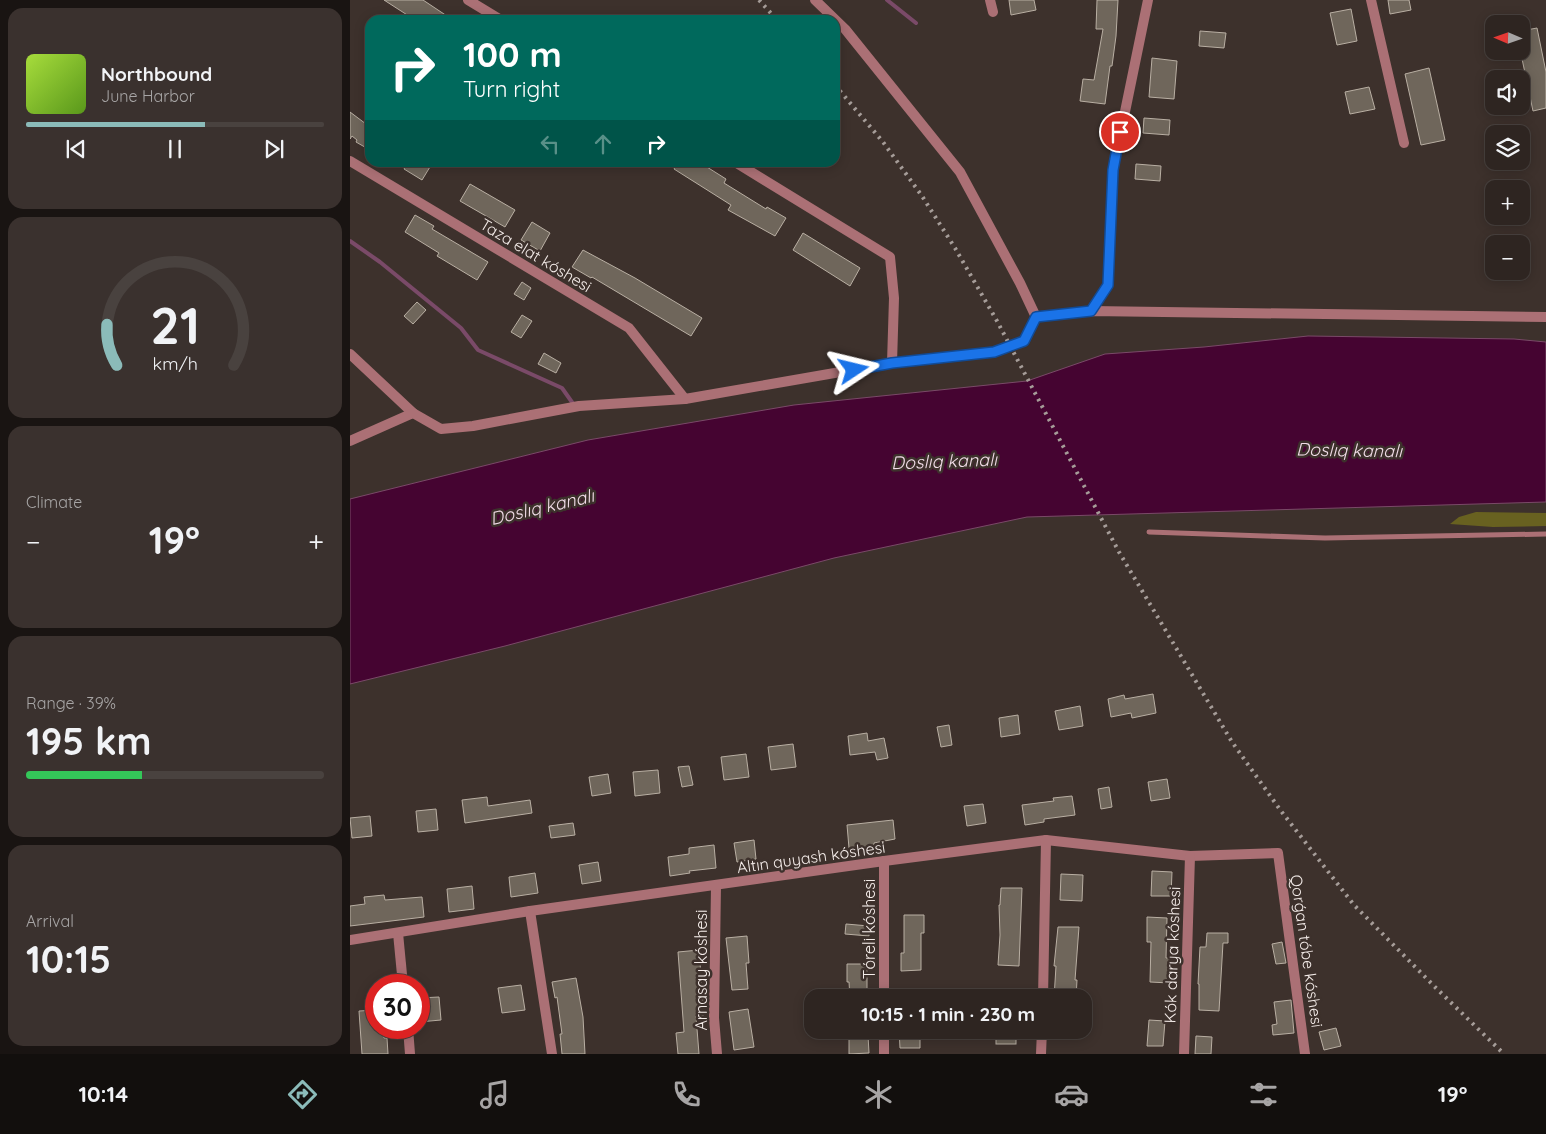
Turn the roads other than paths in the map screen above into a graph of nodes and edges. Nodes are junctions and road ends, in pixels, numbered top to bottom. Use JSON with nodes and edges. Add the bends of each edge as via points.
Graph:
{"nodes":[{"id":1,"x":468,"y":0,"type":"edge"},
{"id":2,"x":815,"y":0,"type":"edge"},
{"id":3,"x":990,"y":0,"type":"edge"},
{"id":4,"x":1148,"y":0,"type":"edge"},
{"id":5,"x":1371,"y":0,"type":"edge"},
{"id":6,"x":993,"y":12,"type":"dead end"},
{"id":7,"x":492,"y":15,"type":"edge"},
{"id":8,"x":831,"y":15,"type":"edge"},
{"id":9,"x":840,"y":24,"type":"edge"},
{"id":10,"x":1404,"y":143,"type":"dead end"},
{"id":11,"x":350,"y":161,"type":"edge"},
{"id":12,"x":743,"y":167,"type":"edge"},
{"id":13,"x":1091,"y":311,"type":"junction"},
{"id":14,"x":1036,"y":317,"type":"junction"},
{"id":15,"x":1546,"y":317,"type":"edge"},
{"id":16,"x":350,"y":354,"type":"edge"},
{"id":17,"x":892,"y":363,"type":"junction"},
{"id":18,"x":685,"y":399,"type":"junction"},
{"id":19,"x":413,"y":413,"type":"junction"},
{"id":20,"x":350,"y":441,"type":"edge"},
{"id":21,"x":1149,"y":532,"type":"dead end"},
{"id":22,"x":1546,"y":534,"type":"edge"},
{"id":23,"x":1046,"y":840,"type":"junction"},
{"id":24,"x":1278,"y":853,"type":"joint"},
{"id":25,"x":1190,"y":856,"type":"junction"},
{"id":26,"x":884,"y":861,"type":"junction"},
{"id":27,"x":716,"y":886,"type":"junction"},
{"id":28,"x":530,"y":911,"type":"junction"},
{"id":29,"x":398,"y":933,"type":"junction"},
{"id":30,"x":350,"y":940,"type":"edge"},
{"id":31,"x":402,"y":974,"type":"edge"},
{"id":32,"x":884,"y":989,"type":"edge"},
{"id":33,"x":1042,"y":989,"type":"edge"},
{"id":34,"x":409,"y":1039,"type":"edge"},
{"id":35,"x":884,"y":1039,"type":"edge"},
{"id":36,"x":1042,"y":1039,"type":"edge"},
{"id":37,"x":410,"y":1054,"type":"edge"},
{"id":38,"x":552,"y":1054,"type":"edge"},
{"id":39,"x":717,"y":1054,"type":"edge"},
{"id":40,"x":884,"y":1054,"type":"edge"},
{"id":41,"x":1041,"y":1054,"type":"edge"},
{"id":42,"x":1184,"y":1054,"type":"edge"},
{"id":43,"x":1306,"y":1054,"type":"edge"}],
"edges":[{"from":1,"to":7,"type":"street"},
{"from":2,"to":8,"type":"street"},
{"from":3,"to":6,"type":"street"},
{"from":4,"to":13,"type":"street","via":[[1113,170],[1108,285]]},
{"from":5,"to":10,"type":"street"},
{"from":9,"to":14,"type":"street","via":[[960,172]]},
{"from":11,"to":18,"type":"street","name":"Taza elat kóshesi","via":[[630,328]]},
{"from":12,"to":17,"type":"street","via":[[890,257],[894,298]]},
{"from":13,"to":14,"type":"street"},
{"from":13,"to":15,"type":"street"},
{"from":14,"to":17,"type":"street","via":[[1024,341],[994,352]]},
{"from":16,"to":19,"type":"street"},
{"from":17,"to":18,"type":"street"},
{"from":18,"to":19,"type":"street","via":[[579,406],[441,429]]},
{"from":19,"to":20,"type":"street"},
{"from":21,"to":22,"type":"lane","via":[[1325,538]]},
{"from":23,"to":25,"type":"street","name":"Altın quyash kóshesi"},
{"from":23,"to":26,"type":"street","name":"Altın quyash kóshesi"},
{"from":23,"to":33,"type":"street"},
{"from":24,"to":25,"type":"street","name":"Altın quyash kóshesi"},
{"from":24,"to":43,"type":"street","name":"Qorǵan tóbe kóshesi"},
{"from":25,"to":42,"type":"street","name":"Kók darya kóshesi"},
{"from":26,"to":27,"type":"street","name":"Altın quyash kóshesi"},
{"from":26,"to":32,"type":"street","name":"Tóreli kóshesi"},
{"from":27,"to":28,"type":"street","name":"Altın quyash kóshesi"},
{"from":27,"to":39,"type":"street","name":"Arnasay kóshesi","via":[[714,1018]]},
{"from":28,"to":29,"type":"street","name":"Altın quyash kóshesi"},
{"from":28,"to":38,"type":"street"},
{"from":29,"to":30,"type":"street","name":"Altın quyash kóshesi"},
{"from":29,"to":31,"type":"street"},
{"from":34,"to":37,"type":"street"},
{"from":35,"to":40,"type":"street"},
{"from":36,"to":41,"type":"street"}]}
